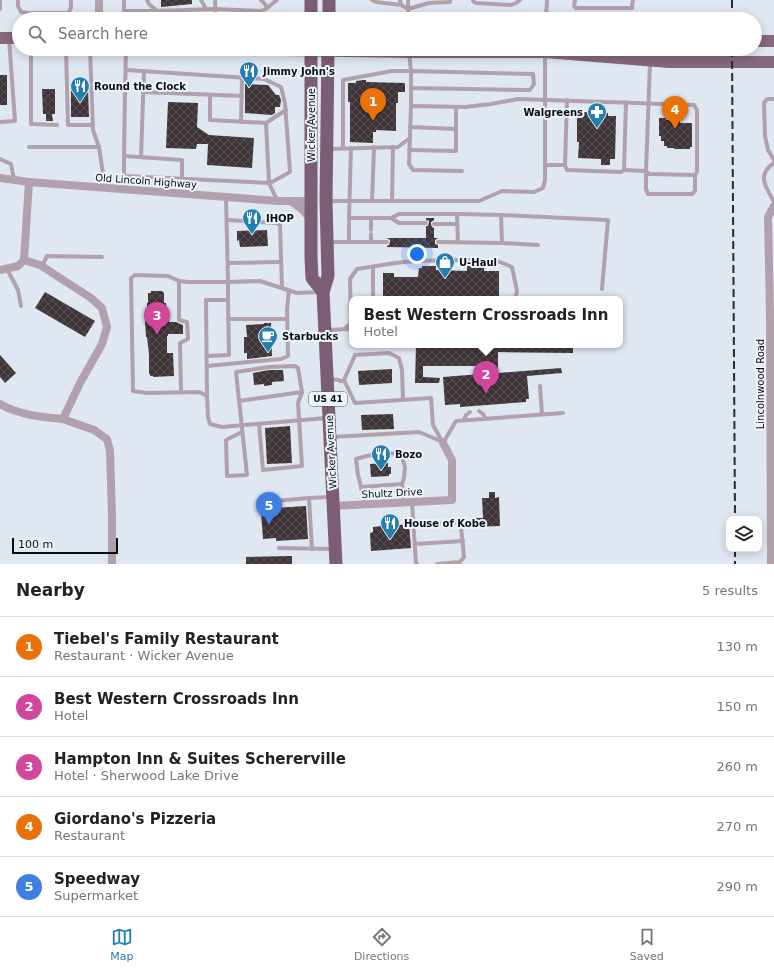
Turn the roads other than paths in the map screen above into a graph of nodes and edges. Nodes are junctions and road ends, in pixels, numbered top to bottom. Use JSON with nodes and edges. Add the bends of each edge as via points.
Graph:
{"nodes":[{"id":1,"x":0,"y":0,"type":"edge"},
{"id":2,"x":18,"y":0,"type":"edge"},
{"id":3,"x":71,"y":0,"type":"edge"},
{"id":4,"x":124,"y":0,"type":"edge"},
{"id":5,"x":147,"y":0,"type":"edge"},
{"id":6,"x":201,"y":0,"type":"edge"},
{"id":7,"x":215,"y":0,"type":"edge"},
{"id":8,"x":261,"y":0,"type":"edge"},
{"id":9,"x":277,"y":0,"type":"edge"},
{"id":10,"x":312,"y":0,"type":"edge"},
{"id":11,"x":329,"y":0,"type":"edge"},
{"id":12,"x":372,"y":0,"type":"edge"},
{"id":13,"x":400,"y":0,"type":"edge"},
{"id":14,"x":408,"y":0,"type":"edge"},
{"id":15,"x":450,"y":0,"type":"edge"},
{"id":16,"x":473,"y":0,"type":"edge"},
{"id":17,"x":520,"y":0,"type":"edge"},
{"id":18,"x":547,"y":0,"type":"edge"},
{"id":19,"x":574,"y":0,"type":"edge"},
{"id":20,"x":633,"y":0,"type":"edge"},
{"id":21,"x":428,"y":1,"type":"edge"},
{"id":22,"x":401,"y":5,"type":"junction"},
{"id":23,"x":267,"y":8,"type":"junction"},
{"id":24,"x":0,"y":9,"type":"edge"},
{"id":25,"x":206,"y":9,"type":"junction"},
{"id":26,"x":215,"y":9,"type":"junction"},
{"id":27,"x":408,"y":9,"type":"junction"},
{"id":28,"x":157,"y":11,"type":"junction"},
{"id":29,"x":20,"y":12,"type":"edge"},
{"id":30,"x":69,"y":12,"type":"edge"},
{"id":31,"x":215,"y":12,"type":"edge"},
{"id":32,"x":311,"y":12,"type":"edge"},
{"id":33,"x":329,"y":12,"type":"edge"},
{"id":34,"x":546,"y":12,"type":"edge"},
{"id":35,"x":9,"y":38,"type":"edge"},
{"id":36,"x":762,"y":41,"type":"edge"},
{"id":37,"x":774,"y":41,"type":"edge"},
{"id":38,"x":31,"y":56,"type":"edge"},
{"id":39,"x":66,"y":56,"type":"edge"},
{"id":40,"x":90,"y":56,"type":"edge"},
{"id":41,"x":126,"y":56,"type":"edge"},
{"id":42,"x":311,"y":56,"type":"edge"},
{"id":43,"x":328,"y":56,"type":"edge"},
{"id":44,"x":409,"y":56,"type":"edge"},
{"id":45,"x":545,"y":56,"type":"edge"},
{"id":46,"x":602,"y":56,"type":"edge"},
{"id":47,"x":650,"y":61,"type":"junction"},
{"id":48,"x":774,"y":62,"type":"edge"},
{"id":49,"x":126,"y":70,"type":"junction"},
{"id":50,"x":144,"y":71,"type":"junction"},
{"id":51,"x":411,"y":71,"type":"junction"},
{"id":52,"x":242,"y":78,"type":"junction"},
{"id":53,"x":411,"y":88,"type":"junction"},
{"id":54,"x":143,"y":92,"type":"junction"},
{"id":55,"x":210,"y":96,"type":"junction"},
{"id":56,"x":242,"y":96,"type":"junction"},
{"id":57,"x":545,"y":99,"type":"junction"},
{"id":58,"x":774,"y":99,"type":"edge"},
{"id":59,"x":567,"y":100,"type":"junction"},
{"id":60,"x":626,"y":102,"type":"junction"},
{"id":61,"x":648,"y":103,"type":"junction"},
{"id":62,"x":411,"y":106,"type":"junction"},
{"id":63,"x":456,"y":107,"type":"junction"},
{"id":64,"x":286,"y":110,"type":"junction"},
{"id":65,"x":0,"y":122,"type":"edge"},
{"id":66,"x":241,"y":122,"type":"junction"},
{"id":67,"x":266,"y":123,"type":"junction"},
{"id":68,"x":57,"y":125,"type":"dead end"},
{"id":69,"x":93,"y":125,"type":"junction"},
{"id":70,"x":410,"y":127,"type":"junction"},
{"id":71,"x":456,"y":129,"type":"junction"},
{"id":72,"x":410,"y":138,"type":"junction"},
{"id":73,"x":29,"y":147,"type":"dead end"},
{"id":74,"x":99,"y":147,"type":"junction"},
{"id":75,"x":393,"y":147,"type":"junction"},
{"id":76,"x":343,"y":148,"type":"junction"},
{"id":77,"x":351,"y":148,"type":"junction"},
{"id":78,"x":374,"y":148,"type":"junction"},
{"id":79,"x":326,"y":149,"type":"junction"},
{"id":80,"x":409,"y":150,"type":"junction"},
{"id":81,"x":124,"y":156,"type":"junction"},
{"id":82,"x":141,"y":157,"type":"junction"},
{"id":83,"x":0,"y":159,"type":"edge"},
{"id":84,"x":774,"y":160,"type":"edge"},
{"id":85,"x":774,"y":164,"type":"edge"},
{"id":86,"x":545,"y":165,"type":"junction"},
{"id":87,"x":565,"y":166,"type":"junction"},
{"id":88,"x":624,"y":170,"type":"junction"},
{"id":89,"x":462,"y":171,"type":"dead end"},
{"id":90,"x":646,"y":171,"type":"junction"},
{"id":91,"x":695,"y":175,"type":"junction"},
{"id":92,"x":0,"y":178,"type":"edge"},
{"id":93,"x":182,"y":178,"type":"junction"},
{"id":94,"x":14,"y":180,"type":"junction"},
{"id":95,"x":29,"y":182,"type":"junction"},
{"id":96,"x":269,"y":183,"type":"junction"},
{"id":97,"x":105,"y":188,"type":"junction"},
{"id":98,"x":226,"y":197,"type":"junction"},
{"id":99,"x":278,"y":201,"type":"junction"},
{"id":100,"x":291,"y":201,"type":"junction"},
{"id":101,"x":310,"y":201,"type":"junction"},
{"id":102,"x":326,"y":201,"type":"junction"},
{"id":103,"x":350,"y":201,"type":"junction"},
{"id":104,"x":372,"y":201,"type":"junction"},
{"id":105,"x":392,"y":201,"type":"junction"},
{"id":106,"x":774,"y":202,"type":"edge"},
{"id":107,"x":774,"y":206,"type":"edge"},
{"id":108,"x":457,"y":214,"type":"junction"},
{"id":109,"x":501,"y":215,"type":"junction"},
{"id":110,"x":349,"y":218,"type":"junction"},
{"id":111,"x":371,"y":218,"type":"junction"},
{"id":112,"x":391,"y":218,"type":"junction"},
{"id":113,"x":227,"y":220,"type":"junction"},
{"id":114,"x":311,"y":220,"type":"junction"},
{"id":115,"x":426,"y":224,"type":"dead end"},
{"id":116,"x":434,"y":224,"type":"dead end"},
{"id":117,"x":457,"y":224,"type":"junction"},
{"id":118,"x":327,"y":242,"type":"junction"},
{"id":119,"x":349,"y":242,"type":"junction"},
{"id":120,"x":371,"y":242,"type":"junction"},
{"id":121,"x":387,"y":242,"type":"dead end"},
{"id":122,"x":438,"y":242,"type":"dead end"},
{"id":123,"x":458,"y":242,"type":"junction"},
{"id":124,"x":502,"y":243,"type":"junction"},
{"id":125,"x":538,"y":245,"type":"dead end"},
{"id":126,"x":102,"y":257,"type":"dead end"},
{"id":127,"x":24,"y":260,"type":"junction"},
{"id":128,"x":280,"y":262,"type":"junction"},
{"id":129,"x":228,"y":263,"type":"junction"},
{"id":130,"x":42,"y":266,"type":"junction"},
{"id":131,"x":373,"y":266,"type":"junction"},
{"id":132,"x":3,"y":270,"type":"edge"},
{"id":133,"x":179,"y":280,"type":"junction"},
{"id":134,"x":228,"y":282,"type":"junction"},
{"id":135,"x":282,"y":288,"type":"junction"},
{"id":136,"x":602,"y":289,"type":"dead end"},
{"id":137,"x":289,"y":290,"type":"junction"},
{"id":138,"x":323,"y":292,"type":"junction"},
{"id":139,"x":350,"y":296,"type":"edge"},
{"id":140,"x":373,"y":296,"type":"edge"},
{"id":141,"x":516,"y":296,"type":"edge"},
{"id":142,"x":228,"y":300,"type":"junction"},
{"id":143,"x":21,"y":306,"type":"dead end"},
{"id":144,"x":772,"y":315,"type":"edge"},
{"id":145,"x":228,"y":319,"type":"junction"},
{"id":146,"x":287,"y":319,"type":"junction"},
{"id":147,"x":349,"y":325,"type":"edge"},
{"id":148,"x":344,"y":329,"type":"junction"},
{"id":149,"x":349,"y":329,"type":"edge"},
{"id":150,"x":325,"y":330,"type":"junction"},
{"id":151,"x":207,"y":356,"type":"junction"},
{"id":152,"x":207,"y":366,"type":"junction"},
{"id":153,"x":333,"y":380,"type":"junction"},
{"id":154,"x":344,"y":380,"type":"junction"},
{"id":155,"x":540,"y":386,"type":"dead end"},
{"id":156,"x":181,"y":392,"type":"junction"},
{"id":157,"x":302,"y":392,"type":"junction"},
{"id":158,"x":207,"y":396,"type":"junction"},
{"id":159,"x":403,"y":400,"type":"junction"},
{"id":160,"x":239,"y":401,"type":"junction"},
{"id":161,"x":0,"y":404,"type":"edge"},
{"id":162,"x":479,"y":411,"type":"dead end"},
{"id":163,"x":470,"y":412,"type":"dead end"},
{"id":164,"x":563,"y":413,"type":"dead end"},
{"id":165,"x":542,"y":414,"type":"junction"},
{"id":166,"x":329,"y":418,"type":"junction"},
{"id":167,"x":63,"y":419,"type":"junction"},
{"id":168,"x":486,"y":419,"type":"junction"},
{"id":169,"x":464,"y":420,"type":"junction"},
{"id":170,"x":299,"y":421,"type":"junction"},
{"id":171,"x":259,"y":424,"type":"junction"},
{"id":172,"x":242,"y":426,"type":"junction"},
{"id":173,"x":242,"y":432,"type":"junction"},
{"id":174,"x":330,"y":437,"type":"junction"},
{"id":175,"x":443,"y":443,"type":"junction"},
{"id":176,"x":772,"y":476,"type":"edge"},
{"id":177,"x":402,"y":484,"type":"junction"},
{"id":178,"x":361,"y":487,"type":"junction"},
{"id":179,"x":309,"y":498,"type":"junction"},
{"id":180,"x":275,"y":501,"type":"dead end"},
{"id":181,"x":333,"y":501,"type":"junction"},
{"id":182,"x":408,"y":502,"type":"junction"},
{"id":183,"x":365,"y":505,"type":"junction"},
{"id":184,"x":413,"y":526,"type":"junction"},
{"id":185,"x":463,"y":541,"type":"junction"},
{"id":186,"x":415,"y":544,"type":"junction"},
{"id":187,"x":279,"y":548,"type":"dead end"},
{"id":188,"x":312,"y":549,"type":"junction"},
{"id":189,"x":335,"y":549,"type":"junction"},
{"id":190,"x":112,"y":564,"type":"edge"},
{"id":191,"x":336,"y":564,"type":"edge"},
{"id":192,"x":417,"y":564,"type":"edge"},
{"id":193,"x":437,"y":564,"type":"edge"},
{"id":194,"x":771,"y":564,"type":"edge"}],
"edges":[{"from":1,"to":24,"type":"lane"},
{"from":2,"to":29,"type":"lane"},
{"from":3,"to":30,"type":"lane"},
{"from":4,"to":28,"type":"lane","via":[[124,11]]},
{"from":5,"to":28,"type":"lane"},
{"from":6,"to":25,"type":"lane"},
{"from":7,"to":26,"type":"lane"},
{"from":8,"to":23,"type":"lane"},
{"from":9,"to":23,"type":"lane"},
{"from":10,"to":32,"type":"highway"},
{"from":11,"to":33,"type":"highway"},
{"from":12,"to":22,"type":"lane"},
{"from":13,"to":22,"type":"lane"},
{"from":14,"to":27,"type":"lane"},
{"from":15,"to":21,"type":"lane"},
{"from":16,"to":17,"type":"lane","via":[[476,3],[511,5]]},
{"from":18,"to":34,"type":"lane"},
{"from":19,"to":20,"type":"lane","via":[[576,8],[632,8]]},
{"from":21,"to":27,"type":"lane"},
{"from":22,"to":27,"type":"lane"},
{"from":23,"to":26,"type":"lane","via":[[262,11]]},
{"from":25,"to":26,"type":"lane"},
{"from":25,"to":28,"type":"lane"},
{"from":26,"to":31,"type":"lane"},
{"from":35,"to":65,"type":"lane","via":[[15,121]]},
{"from":36,"to":37,"type":"main road"},
{"from":38,"to":68,"type":"lane","via":[[31,124]]},
{"from":39,"to":69,"type":"lane","via":[[68,125]]},
{"from":40,"to":69,"type":"lane"},
{"from":41,"to":49,"type":"lane"},
{"from":42,"to":101,"type":"highway","name":"Wicker Avenue"},
{"from":43,"to":79,"type":"highway","name":"Wicker Avenue","number":"US 41"},
{"from":44,"to":51,"type":"lane"},
{"from":45,"to":57,"type":"lane"},
{"from":46,"to":47,"type":"main road"},
{"from":47,"to":48,"type":"main road"},
{"from":47,"to":61,"type":"lane"},
{"from":49,"to":50,"type":"lane"},
{"from":49,"to":81,"type":"lane"},
{"from":50,"to":52,"type":"lane"},
{"from":50,"to":54,"type":"lane"},
{"from":51,"to":53,"type":"lane"},
{"from":51,"to":53,"type":"lane","via":[[533,74],[534,84],[530,90]]},
{"from":51,"to":76,"type":"lane","via":[[392,71],[344,80]]},
{"from":52,"to":56,"type":"lane"},
{"from":52,"to":64,"type":"lane","via":[[264,79],[281,87]]},
{"from":53,"to":62,"type":"lane"},
{"from":54,"to":55,"type":"lane"},
{"from":54,"to":82,"type":"lane"},
{"from":55,"to":56,"type":"lane"},
{"from":55,"to":66,"type":"lane","via":[[210,120]]},
{"from":56,"to":66,"type":"lane"},
{"from":57,"to":59,"type":"lane"},
{"from":57,"to":63,"type":"lane","via":[[518,98],[491,104]]},
{"from":57,"to":86,"type":"lane"},
{"from":58,"to":84,"type":"lane","via":[[767,99],[764,103],[765,136],[768,150]]},
{"from":59,"to":60,"type":"lane"},
{"from":59,"to":87,"type":"lane"},
{"from":60,"to":61,"type":"lane"},
{"from":60,"to":88,"type":"lane"},
{"from":61,"to":90,"type":"lane"},
{"from":61,"to":91,"type":"lane","via":[[694,106],[697,110]]},
{"from":62,"to":63,"type":"lane"},
{"from":62,"to":70,"type":"lane"},
{"from":63,"to":71,"type":"lane"},
{"from":64,"to":67,"type":"lane"},
{"from":64,"to":96,"type":"lane","via":[[290,172]]},
{"from":66,"to":67,"type":"lane"},
{"from":67,"to":96,"type":"lane"},
{"from":69,"to":74,"type":"lane"},
{"from":70,"to":71,"type":"lane"},
{"from":70,"to":72,"type":"lane"},
{"from":71,"to":80,"type":"lane","via":[[456,151]]},
{"from":72,"to":75,"type":"lane","via":[[398,147]]},
{"from":72,"to":80,"type":"lane"},
{"from":73,"to":74,"type":"lane"},
{"from":74,"to":97,"type":"lane"},
{"from":75,"to":78,"type":"lane"},
{"from":75,"to":105,"type":"lane"},
{"from":76,"to":77,"type":"lane"},
{"from":76,"to":79,"type":"lane"},
{"from":77,"to":78,"type":"lane"},
{"from":77,"to":103,"type":"lane"},
{"from":78,"to":104,"type":"lane"},
{"from":79,"to":102,"type":"highway","name":"Wicker Avenue","number":"US 41"},
{"from":80,"to":89,"type":"lane","via":[[409,164],[413,170]]},
{"from":81,"to":82,"type":"lane"},
{"from":81,"to":93,"type":"lane","via":[[124,176]]},
{"from":82,"to":93,"type":"lane","via":[[182,160]]},
{"from":83,"to":94,"type":"lane","via":[[11,164]]},
{"from":85,"to":106,"type":"lane","via":[[768,168],[764,176],[765,186]]},
{"from":86,"to":87,"type":"lane"},
{"from":86,"to":105,"type":"lane","via":[[543,188],[534,192],[502,191],[479,201]]},
{"from":87,"to":88,"type":"lane","via":[[567,170]]},
{"from":88,"to":90,"type":"lane"},
{"from":90,"to":91,"type":"lane","via":[[649,174]]},
{"from":90,"to":91,"type":"lane","via":[[648,194],[692,194],[695,191]]},
{"from":92,"to":94,"type":"street","name":"Old Lincoln Highway"},
{"from":93,"to":96,"type":"lane"},
{"from":94,"to":95,"type":"street","name":"Old Lincoln Highway"},
{"from":95,"to":97,"type":"street","name":"Old Lincoln Highway"},
{"from":95,"to":127,"type":"street"},
{"from":96,"to":99,"type":"lane"},
{"from":97,"to":98,"type":"street","name":"Old Lincoln Highway"},
{"from":98,"to":99,"type":"street","name":"Old Lincoln Highway"},
{"from":98,"to":113,"type":"lane"},
{"from":99,"to":100,"type":"street","name":"Old Lincoln Highway"},
{"from":100,"to":101,"type":"street","name":"Old Lincoln Highway"},
{"from":100,"to":114,"type":"street"},
{"from":101,"to":114,"type":"highway","name":"Wicker Avenue"},
{"from":101,"to":118,"type":"highway","via":[[318,202],[321,238]]},
{"from":102,"to":103,"type":"lane"},
{"from":102,"to":118,"type":"highway","name":"Wicker Avenue","number":"US 41"},
{"from":103,"to":104,"type":"lane"},
{"from":103,"to":110,"type":"lane"},
{"from":104,"to":105,"type":"lane"},
{"from":107,"to":144,"type":"street","name":"Lincolnwood Road","via":[[768,217]]},
{"from":108,"to":109,"type":"lane"},
{"from":108,"to":112,"type":"lane","via":[[398,214]]},
{"from":108,"to":117,"type":"lane"},
{"from":109,"to":124,"type":"lane"},
{"from":109,"to":136,"type":"lane","via":[[608,220]]},
{"from":110,"to":111,"type":"lane"},
{"from":110,"to":119,"type":"lane"},
{"from":111,"to":112,"type":"lane"},
{"from":111,"to":120,"type":"lane"},
{"from":112,"to":115,"type":"lane","via":[[400,223]]},
{"from":113,"to":128,"type":"lane","via":[[280,225]]},
{"from":113,"to":129,"type":"lane"},
{"from":114,"to":138,"type":"highway","name":"Wicker Avenue","via":[[312,278]]},
{"from":116,"to":117,"type":"lane"},
{"from":117,"to":123,"type":"lane"},
{"from":118,"to":119,"type":"lane"},
{"from":118,"to":138,"type":"highway","name":"Wicker Avenue","number":"US 41","via":[[328,276]]},
{"from":119,"to":120,"type":"lane"},
{"from":120,"to":121,"type":"lane"},
{"from":122,"to":123,"type":"lane"},
{"from":123,"to":124,"type":"lane"},
{"from":124,"to":125,"type":"lane"},
{"from":126,"to":130,"type":"lane","via":[[47,256]]},
{"from":127,"to":130,"type":"street"},
{"from":127,"to":132,"type":"street","via":[[18,266]]},
{"from":128,"to":129,"type":"lane"},
{"from":128,"to":135,"type":"lane"},
{"from":129,"to":134,"type":"lane"},
{"from":130,"to":167,"type":"street","via":[[102,308],[107,327],[102,344]]},
{"from":131,"to":139,"type":"lane","via":[[357,270],[350,279]]},
{"from":131,"to":140,"type":"lane"},
{"from":131,"to":141,"type":"lane","via":[[415,261],[500,262],[512,267]]},
{"from":132,"to":143,"type":"lane","via":[[18,290]]},
{"from":133,"to":134,"type":"lane"},
{"from":133,"to":156,"type":"lane","via":[[179,320],[187,322],[188,338],[180,343]]},
{"from":133,"to":156,"type":"lane","via":[[168,276],[131,278],[133,391]]},
{"from":134,"to":135,"type":"lane","via":[[260,281]]},
{"from":134,"to":142,"type":"lane"},
{"from":135,"to":137,"type":"lane"},
{"from":137,"to":138,"type":"lane","via":[[296,293]]},
{"from":137,"to":146,"type":"lane"},
{"from":138,"to":150,"type":"highway","name":"Wicker Avenue","number":"US 41"},
{"from":142,"to":145,"type":"lane"},
{"from":142,"to":151,"type":"lane","via":[[206,300]]},
{"from":144,"to":176,"type":"street","name":"Lincolnwood Road"},
{"from":145,"to":146,"type":"lane"},
{"from":145,"to":151,"type":"lane","via":[[228,356]]},
{"from":146,"to":152,"type":"lane","via":[[288,356],[281,359]]},
{"from":147,"to":148,"type":"lane"},
{"from":148,"to":149,"type":"lane"},
{"from":148,"to":150,"type":"lane"},
{"from":150,"to":153,"type":"highway","name":"Wicker Avenue","number":"US 41"},
{"from":151,"to":152,"type":"lane"},
{"from":152,"to":158,"type":"lane"},
{"from":153,"to":154,"type":"lane"},
{"from":153,"to":166,"type":"highway","name":"Wicker Avenue","number":"US 41"},
{"from":154,"to":159,"type":"lane","via":[[355,404]]},
{"from":154,"to":159,"type":"lane","via":[[355,355],[389,353],[399,358]]},
{"from":155,"to":165,"type":"lane"},
{"from":156,"to":158,"type":"lane","via":[[199,392]]},
{"from":157,"to":160,"type":"lane"},
{"from":157,"to":160,"type":"lane","via":[[298,368],[295,366],[253,369],[236,372]]},
{"from":157,"to":170,"type":"lane","via":[[298,403]]},
{"from":158,"to":172,"type":"lane","via":[[210,424],[222,427]]},
{"from":159,"to":175,"type":"lane","via":[[430,398],[433,425]]},
{"from":160,"to":172,"type":"lane"},
{"from":161,"to":167,"type":"street","via":[[9,410],[34,416]]},
{"from":162,"to":168,"type":"lane"},
{"from":163,"to":169,"type":"lane"},
{"from":164,"to":165,"type":"lane"},
{"from":165,"to":168,"type":"lane"},
{"from":166,"to":170,"type":"lane"},
{"from":166,"to":174,"type":"highway","name":"Wicker Avenue","number":"US 41"},
{"from":167,"to":190,"type":"street","via":[[94,430],[108,439]]},
{"from":168,"to":169,"type":"lane"},
{"from":169,"to":175,"type":"lane","via":[[456,421]]},
{"from":170,"to":171,"type":"lane"},
{"from":170,"to":171,"type":"lane","via":[[302,466],[263,470]]},
{"from":171,"to":172,"type":"lane"},
{"from":172,"to":173,"type":"lane"},
{"from":173,"to":173,"type":"lane","via":[[247,475],[227,476],[226,440]]},
{"from":174,"to":175,"type":"lane","via":[[419,432]]},
{"from":174,"to":181,"type":"highway","name":"Wicker Avenue","number":"US 41"},
{"from":175,"to":182,"type":"street","name":"Shultz Drive","via":[[452,460],[452,500]]},
{"from":176,"to":194,"type":"street","name":"Lincolnwood Road"},
{"from":177,"to":178,"type":"lane"},
{"from":177,"to":178,"type":"lane","via":[[405,466],[401,454],[394,453],[356,458]]},
{"from":177,"to":182,"type":"lane"},
{"from":178,"to":183,"type":"lane"},
{"from":179,"to":180,"type":"lane"},
{"from":179,"to":181,"type":"lane"},
{"from":179,"to":188,"type":"lane"},
{"from":181,"to":183,"type":"street","name":"Shultz Drive"},
{"from":181,"to":189,"type":"highway","name":"Wicker Avenue","number":"US 41"},
{"from":182,"to":183,"type":"street","name":"Shultz Drive"},
{"from":182,"to":184,"type":"lane"},
{"from":184,"to":185,"type":"lane","via":[[458,522]]},
{"from":184,"to":186,"type":"lane"},
{"from":185,"to":186,"type":"lane"},
{"from":185,"to":193,"type":"lane","via":[[464,557],[460,562]]},
{"from":186,"to":192,"type":"lane"},
{"from":187,"to":188,"type":"lane"},
{"from":188,"to":189,"type":"lane"},
{"from":189,"to":191,"type":"highway","name":"Wicker Avenue","number":"US 41"}]}
